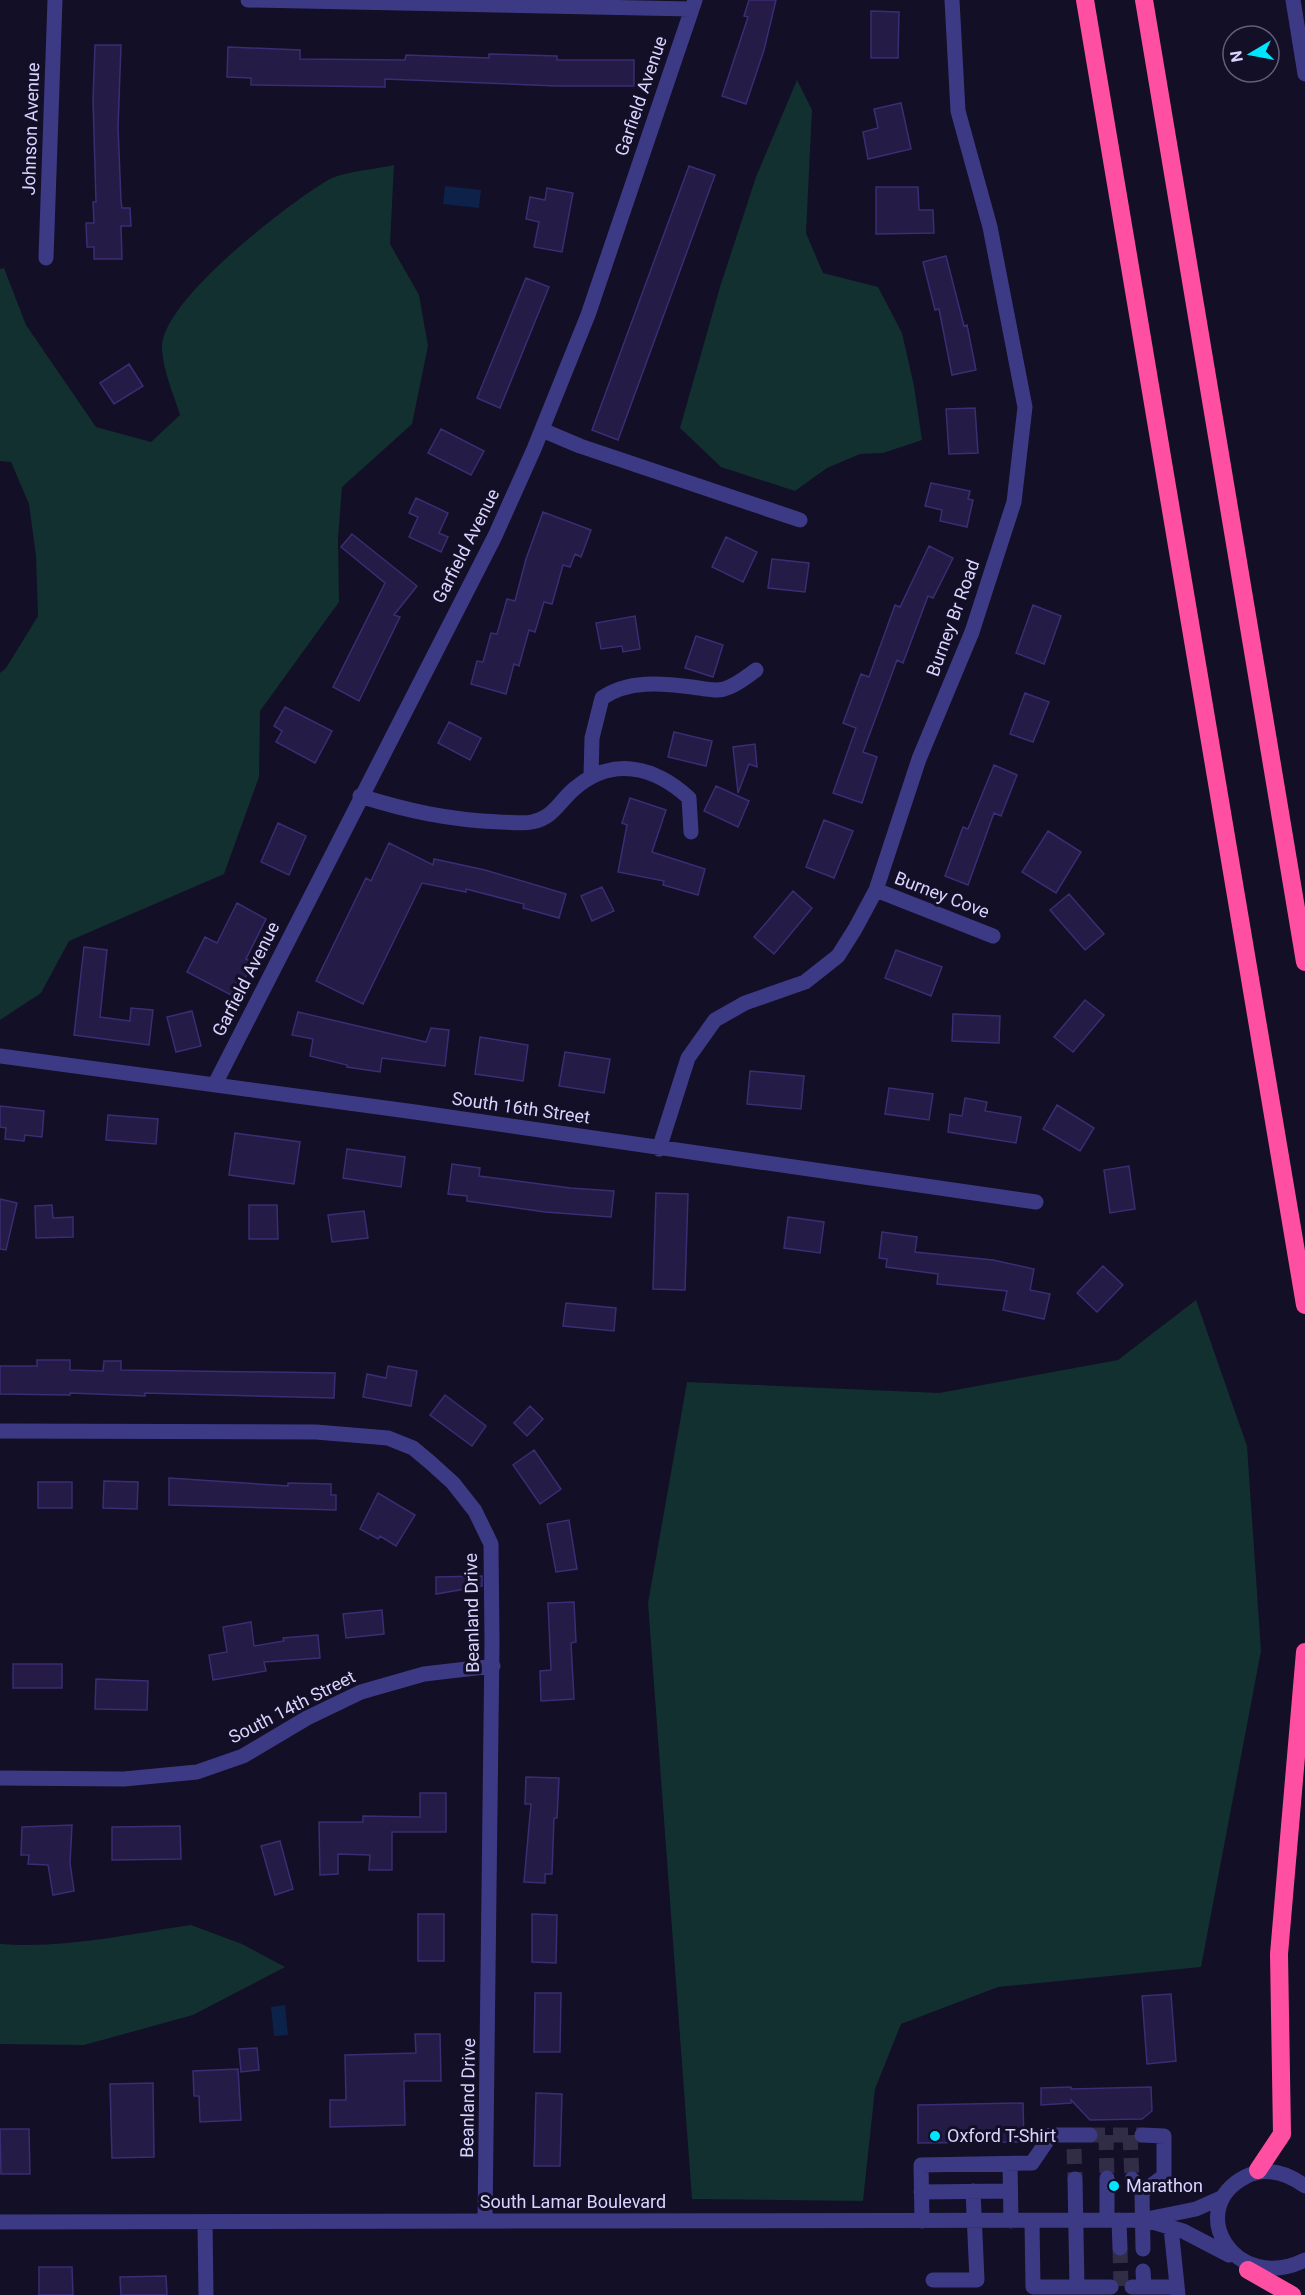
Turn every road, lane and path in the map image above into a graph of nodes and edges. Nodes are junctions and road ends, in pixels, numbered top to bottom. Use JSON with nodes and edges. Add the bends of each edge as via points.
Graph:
{"nodes":[{"id":1,"x":55,"y":0,"type":"edge"},
{"id":2,"x":248,"y":0,"type":"edge"},
{"id":3,"x":952,"y":0,"type":"edge"},
{"id":4,"x":1293,"y":0,"type":"edge"},
{"id":5,"x":693,"y":4,"type":"edge"},
{"id":6,"x":1086,"y":5,"type":"edge"},
{"id":7,"x":1145,"y":8,"type":"edge"},
{"id":8,"x":1305,"y":74,"type":"edge"},
{"id":9,"x":46,"y":258,"type":"dead end"},
{"id":10,"x":542,"y":430,"type":"junction"},
{"id":11,"x":800,"y":520,"type":"dead end"},
{"id":12,"x":756,"y":670,"type":"dead end"},
{"id":13,"x":591,"y":776,"type":"junction"},
{"id":14,"x":360,"y":796,"type":"junction"},
{"id":15,"x":691,"y":832,"type":"dead end"},
{"id":16,"x":876,"y":890,"type":"junction"},
{"id":17,"x":993,"y":936,"type":"dead end"},
{"id":18,"x":1305,"y":963,"type":"edge"},
{"id":19,"x":0,"y":1056,"type":"edge"},
{"id":20,"x":215,"y":1084,"type":"junction"},
{"id":21,"x":659,"y":1149,"type":"junction"},
{"id":22,"x":1036,"y":1202,"type":"dead end"},
{"id":23,"x":1305,"y":1305,"type":"edge"},
{"id":24,"x":0,"y":1431,"type":"edge"},
{"id":25,"x":1305,"y":1652,"type":"edge"},
{"id":26,"x":493,"y":1666,"type":"junction"},
{"id":27,"x":0,"y":1779,"type":"edge"},
{"id":28,"x":1090,"y":2135,"type":"tunnel mouth"},
{"id":29,"x":1142,"y":2135,"type":"tunnel mouth"},
{"id":30,"x":1010,"y":2163,"type":"junction"},
{"id":31,"x":1258,"y":2170,"type":"junction"},
{"id":32,"x":1107,"y":2178,"type":"tunnel mouth"},
{"id":33,"x":1132,"y":2178,"type":"tunnel mouth"},
{"id":34,"x":1075,"y":2179,"type":"tunnel mouth"},
{"id":35,"x":1305,"y":2186,"type":"edge"},
{"id":36,"x":973,"y":2191,"type":"junction"},
{"id":37,"x":1010,"y":2191,"type":"junction"},
{"id":38,"x":921,"y":2192,"type":"junction"},
{"id":39,"x":1142,"y":2192,"type":"junction"},
{"id":40,"x":1223,"y":2197,"type":"junction"},
{"id":41,"x":1076,"y":2220,"type":"junction"},
{"id":42,"x":1113,"y":2220,"type":"junction"},
{"id":43,"x":1144,"y":2220,"type":"junction"},
{"id":44,"x":485,"y":2221,"type":"junction"},
{"id":45,"x":922,"y":2221,"type":"junction"},
{"id":46,"x":974,"y":2221,"type":"junction"},
{"id":47,"x":1011,"y":2221,"type":"junction"},
{"id":48,"x":1032,"y":2221,"type":"junction"},
{"id":49,"x":0,"y":2222,"type":"edge"},
{"id":50,"x":205,"y":2222,"type":"junction"},
{"id":51,"x":1172,"y":2228,"type":"junction"},
{"id":52,"x":1120,"y":2248,"type":"tunnel mouth"},
{"id":53,"x":1143,"y":2248,"type":"dead end"},
{"id":54,"x":1228,"y":2255,"type":"junction"},
{"id":55,"x":1305,"y":2260,"type":"edge"},
{"id":56,"x":1248,"y":2270,"type":"junction"},
{"id":57,"x":1143,"y":2271,"type":"dead end"},
{"id":58,"x":933,"y":2280,"type":"dead end"},
{"id":59,"x":1077,"y":2287,"type":"junction"},
{"id":60,"x":1111,"y":2287,"type":"dead end"},
{"id":61,"x":1177,"y":2291,"type":"edge"},
{"id":62,"x":206,"y":2295,"type":"edge"},
{"id":63,"x":1292,"y":2295,"type":"edge"}],
"edges":[{"from":1,"to":9,"type":"street","name":"Johnson Avenue"},
{"from":2,"to":5,"type":"street"},
{"from":3,"to":16,"type":"street","name":"Burney Br Road","via":[[958,111],[990,227],[1025,408],[1014,502],[972,632],[919,759]]},
{"from":4,"to":8,"type":"street"},
{"from":5,"to":10,"type":"street","name":"Garfield Avenue","via":[[588,315]]},
{"from":6,"to":23,"type":"highway"},
{"from":7,"to":18,"type":"highway"},
{"from":10,"to":11,"type":"street"},
{"from":10,"to":14,"type":"street","name":"Garfield Avenue","via":[[495,536]]},
{"from":12,"to":13,"type":"street","via":[[721,690],[668,684],[613,690],[602,698],[591,738]]},
{"from":13,"to":14,"type":"street","via":[[572,790],[551,816],[532,822],[458,821]]},
{"from":13,"to":15,"type":"street","via":[[611,768],[642,771],[671,782],[688,798]]},
{"from":14,"to":20,"type":"street","name":"Garfield Avenue"},
{"from":16,"to":17,"type":"street","name":"Burney Cove"},
{"from":16,"to":21,"type":"street","name":"Burney Br Road","via":[[838,956],[805,982],[745,1003],[715,1020],[688,1058]]},
{"from":19,"to":20,"type":"street","name":"South 16th Street"},
{"from":20,"to":21,"type":"street","name":"South 16th Street"},
{"from":21,"to":22,"type":"street","name":"South 16th Street"},
{"from":24,"to":26,"type":"street","name":"Beanland Drive","via":[[316,1432],[401,1442],[453,1483],[475,1512],[491,1544]]},
{"from":25,"to":31,"type":"highway","via":[[1279,1954],[1282,2134]]},
{"from":26,"to":27,"type":"street","name":"South 14th Street","via":[[424,1674],[361,1692],[243,1756],[197,1772],[124,1779]]},
{"from":26,"to":44,"type":"street","name":"Beanland Drive"},
{"from":28,"to":30,"type":"street","via":[[1074,2142],[1051,2135],[1032,2163]]},
{"from":29,"to":39,"type":"street","via":[[1164,2136],[1164,2176]]},
{"from":30,"to":37,"type":"street"},
{"from":30,"to":38,"type":"street","via":[[921,2165]]},
{"from":31,"to":35,"type":"street","via":[[1276,2172]]},
{"from":31,"to":40,"type":"street","name":"South Lamar Boulevard","via":[[1233,2183]]},
{"from":32,"to":42,"type":"street"},
{"from":33,"to":39,"type":"street"},
{"from":34,"to":41,"type":"street"},
{"from":36,"to":37,"type":"street"},
{"from":36,"to":38,"type":"street"},
{"from":36,"to":46,"type":"street"},
{"from":37,"to":47,"type":"street"},
{"from":38,"to":45,"type":"street"},
{"from":39,"to":43,"type":"street"},
{"from":40,"to":43,"type":"street","name":"South Lamar Boulevard","via":[[1196,2209]]},
{"from":40,"to":54,"type":"street","via":[[1218,2216],[1220,2236]]},
{"from":41,"to":42,"type":"street","name":"South Lamar Boulevard"},
{"from":41,"to":48,"type":"street","name":"South Lamar Boulevard"},
{"from":41,"to":59,"type":"street"},
{"from":42,"to":43,"type":"street","name":"South Lamar Boulevard"},
{"from":42,"to":52,"type":"street"},
{"from":43,"to":51,"type":"street","name":"South Lamar Boulevard"},
{"from":43,"to":53,"type":"street"},
{"from":44,"to":45,"type":"street","name":"South Lamar Boulevard"},
{"from":44,"to":50,"type":"street","name":"South Lamar Boulevard"},
{"from":45,"to":46,"type":"street","name":"South Lamar Boulevard"},
{"from":46,"to":47,"type":"street","name":"South Lamar Boulevard"},
{"from":46,"to":58,"type":"street","via":[[976,2280]]},
{"from":47,"to":48,"type":"street","name":"South Lamar Boulevard"},
{"from":48,"to":59,"type":"street","via":[[1033,2287]]},
{"from":49,"to":50,"type":"street","name":"South Lamar Boulevard"},
{"from":50,"to":62,"type":"street"},
{"from":51,"to":54,"type":"street","name":"South Lamar Boulevard"},
{"from":51,"to":61,"type":"street"},
{"from":54,"to":56,"type":"street","name":"South Lamar Boulevard"},
{"from":55,"to":56,"type":"street","via":[[1289,2270]]},
{"from":56,"to":63,"type":"highway"},
{"from":57,"to":61,"type":"street","via":[[1138,2287]]},
{"from":59,"to":60,"type":"street"}]}
